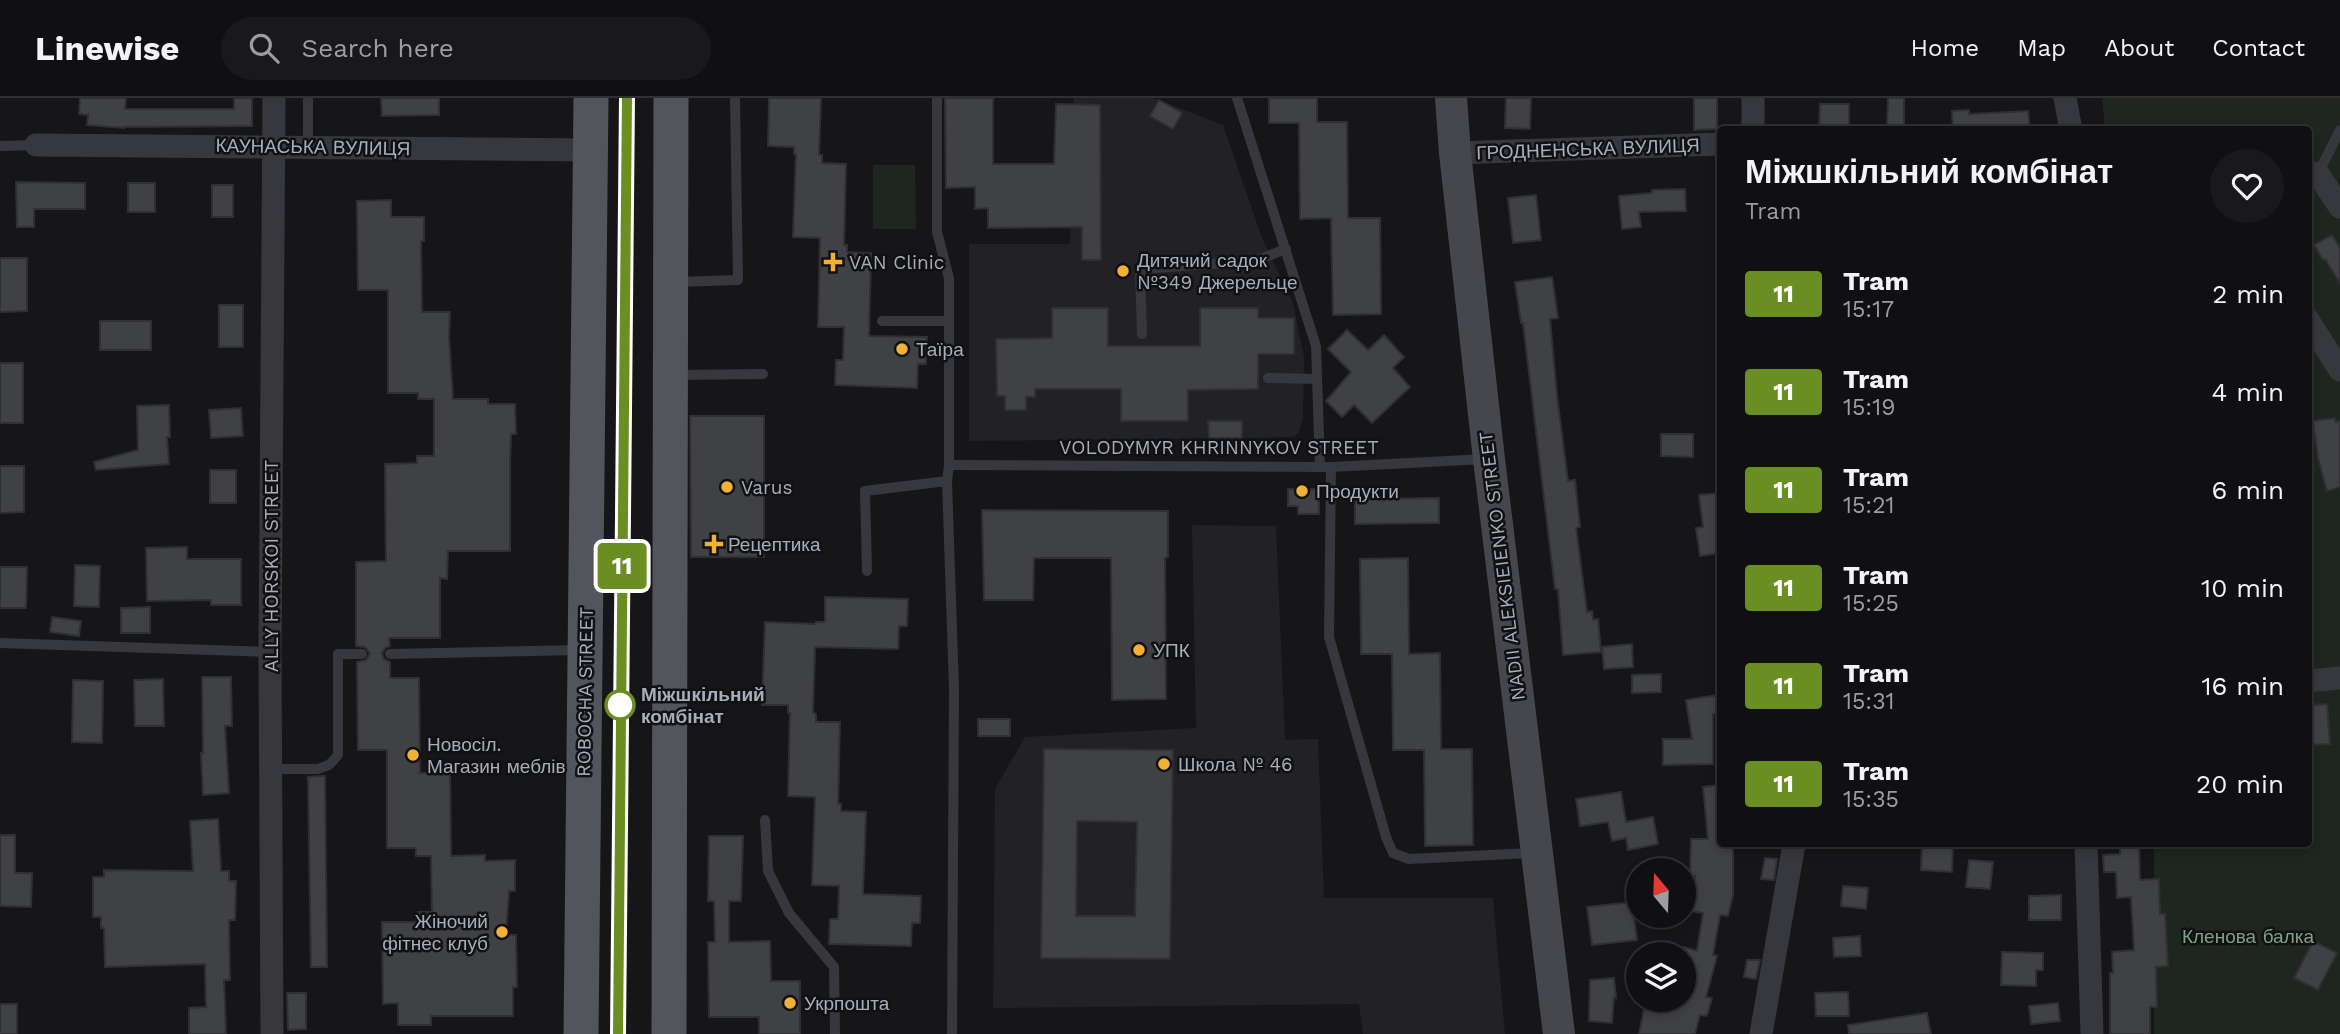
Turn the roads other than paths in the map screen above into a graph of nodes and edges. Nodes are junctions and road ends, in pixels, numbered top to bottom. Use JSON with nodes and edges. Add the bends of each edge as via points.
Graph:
{"nodes":[{"id":1,"x":274,"y":98,"type":"edge"},
{"id":2,"x":308,"y":98,"type":"edge"},
{"id":3,"x":591,"y":98,"type":"edge"},
{"id":4,"x":671,"y":98,"type":"edge"},
{"id":5,"x":735,"y":98,"type":"edge"},
{"id":6,"x":937,"y":98,"type":"edge"},
{"id":7,"x":1237,"y":98,"type":"edge"},
{"id":8,"x":1451,"y":98,"type":"edge"},
{"id":9,"x":1753,"y":98,"type":"edge"},
{"id":10,"x":2065,"y":98,"type":"edge"},
{"id":11,"x":1753,"y":126,"type":"edge"},
{"id":12,"x":2070,"y":126,"type":"edge"},
{"id":13,"x":2340,"y":130,"type":"edge"},
{"id":14,"x":1717,"y":144,"type":"edge"},
{"id":15,"x":36,"y":145,"type":"joint"},
{"id":16,"x":0,"y":146,"type":"edge"},
{"id":17,"x":274,"y":146,"type":"junction"},
{"id":18,"x":308,"y":146,"type":"junction"},
{"id":19,"x":591,"y":149,"type":"junction"},
{"id":20,"x":1455,"y":153,"type":"junction"},
{"id":21,"x":2313,"y":173,"type":"edge"},
{"id":22,"x":2340,"y":207,"type":"edge"},
{"id":23,"x":1286,"y":249,"type":"junction"},
{"id":24,"x":670,"y":282,"type":"junction"},
{"id":25,"x":882,"y":321,"type":"dead end"},
{"id":26,"x":949,"y":321,"type":"junction"},
{"id":27,"x":2312,"y":326,"type":"edge"},
{"id":28,"x":1142,"y":334,"type":"dead end"},
{"id":29,"x":2340,"y":370,"type":"edge"},
{"id":30,"x":763,"y":374,"type":"dead end"},
{"id":31,"x":670,"y":375,"type":"junction"},
{"id":32,"x":1268,"y":378,"type":"dead end"},
{"id":33,"x":1317,"y":379,"type":"junction"},
{"id":34,"x":1489,"y":459,"type":"junction"},
{"id":35,"x":949,"y":465,"type":"junction"},
{"id":36,"x":1326,"y":467,"type":"junction"},
{"id":37,"x":947,"y":481,"type":"junction"},
{"id":38,"x":867,"y":571,"type":"dead end"},
{"id":39,"x":0,"y":643,"type":"edge"},
{"id":40,"x":586,"y":650,"type":"junction"},
{"id":41,"x":270,"y":652,"type":"junction"},
{"id":42,"x":362,"y":654,"type":"dead end"},
{"id":43,"x":390,"y":654,"type":"dead end"},
{"id":44,"x":2340,"y":678,"type":"edge"},
{"id":45,"x":2312,"y":681,"type":"edge"},
{"id":46,"x":271,"y":769,"type":"junction"},
{"id":47,"x":765,"y":820,"type":"dead end"},
{"id":48,"x":1793,"y":847,"type":"edge"},
{"id":49,"x":2086,"y":847,"type":"edge"},
{"id":50,"x":1535,"y":852,"type":"junction"},
{"id":51,"x":272,"y":1034,"type":"edge"},
{"id":52,"x":581,"y":1034,"type":"edge"},
{"id":53,"x":669,"y":1034,"type":"edge"},
{"id":54,"x":835,"y":1034,"type":"edge"},
{"id":55,"x":952,"y":1034,"type":"edge"},
{"id":56,"x":1559,"y":1034,"type":"edge"},
{"id":57,"x":1761,"y":1034,"type":"edge"},
{"id":58,"x":2092,"y":1034,"type":"edge"}],
"edges":[{"from":1,"to":17,"type":"street","name":"ALLY HORSKOI STREET"},
{"from":2,"to":18,"type":"lane"},
{"from":3,"to":19,"type":"main road","name":"ROBOCHA STREET"},
{"from":4,"to":24,"type":"main road"},
{"from":5,"to":24,"type":"lane","via":[[738,280]]},
{"from":6,"to":26,"type":"lane","via":[[937,232],[949,278]]},
{"from":7,"to":23,"type":"lane"},
{"from":8,"to":20,"type":"street","name":"NADII ALEKSIEIENKO STREET"},
{"from":9,"to":11,"type":"street"},
{"from":10,"to":12,"type":"street"},
{"from":13,"to":21,"type":"lane"},
{"from":14,"to":20,"type":"street","name":"ГРОДНЕНСЬКА ВУЛИЦЯ"},
{"from":15,"to":16,"type":"lane"},
{"from":15,"to":17,"type":"street","name":"КАУНАСЬКА ВУЛИЦЯ"},
{"from":17,"to":18,"type":"street","name":"КАУНАСЬКА ВУЛИЦЯ"},
{"from":17,"to":41,"type":"street","name":"ALLY HORSKOI STREET"},
{"from":18,"to":19,"type":"street","name":"КАУНАСЬКА ВУЛИЦЯ"},
{"from":19,"to":40,"type":"main road","name":"ROBOCHA STREET"},
{"from":20,"to":34,"type":"street","name":"NADII ALEKSIEIENKO STREET"},
{"from":21,"to":22,"type":"street"},
{"from":23,"to":28,"type":"lane","via":[[1255,261],[1140,269]]},
{"from":23,"to":33,"type":"lane","via":[[1316,346]]},
{"from":24,"to":31,"type":"main road"},
{"from":25,"to":26,"type":"lane"},
{"from":26,"to":35,"type":"lane"},
{"from":27,"to":29,"type":"street"},
{"from":30,"to":31,"type":"lane"},
{"from":31,"to":53,"type":"main road"},
{"from":32,"to":33,"type":"lane"},
{"from":33,"to":36,"type":"lane"},
{"from":34,"to":36,"type":"lane","name":"VOLODYMYR KHRINNYKOV STREET"},
{"from":34,"to":50,"type":"street","name":"NADII ALEKSIEIENKO STREET"},
{"from":35,"to":36,"type":"lane","name":"VOLODYMYR KHRINNYKOV STREET"},
{"from":35,"to":37,"type":"lane"},
{"from":36,"to":50,"type":"lane","via":[[1329,637],[1393,853],[1409,859]]},
{"from":37,"to":38,"type":"lane","via":[[865,491]]},
{"from":37,"to":55,"type":"lane","via":[[954,689]]},
{"from":39,"to":41,"type":"lane"},
{"from":40,"to":43,"type":"lane"},
{"from":40,"to":52,"type":"main road","name":"ROBOCHA STREET"},
{"from":41,"to":46,"type":"street","name":"ALLY HORSKOI STREET"},
{"from":42,"to":46,"type":"lane","via":[[338,653],[338,755],[318,769]]},
{"from":44,"to":45,"type":"street"},
{"from":46,"to":51,"type":"street","name":"ALLY HORSKOI STREET"},
{"from":47,"to":54,"type":"lane","via":[[768,871],[789,912],[834,967]]},
{"from":48,"to":57,"type":"street"},
{"from":49,"to":58,"type":"street"},
{"from":50,"to":56,"type":"street","name":"NADII ALEKSIEIENKO STREET"}]}
